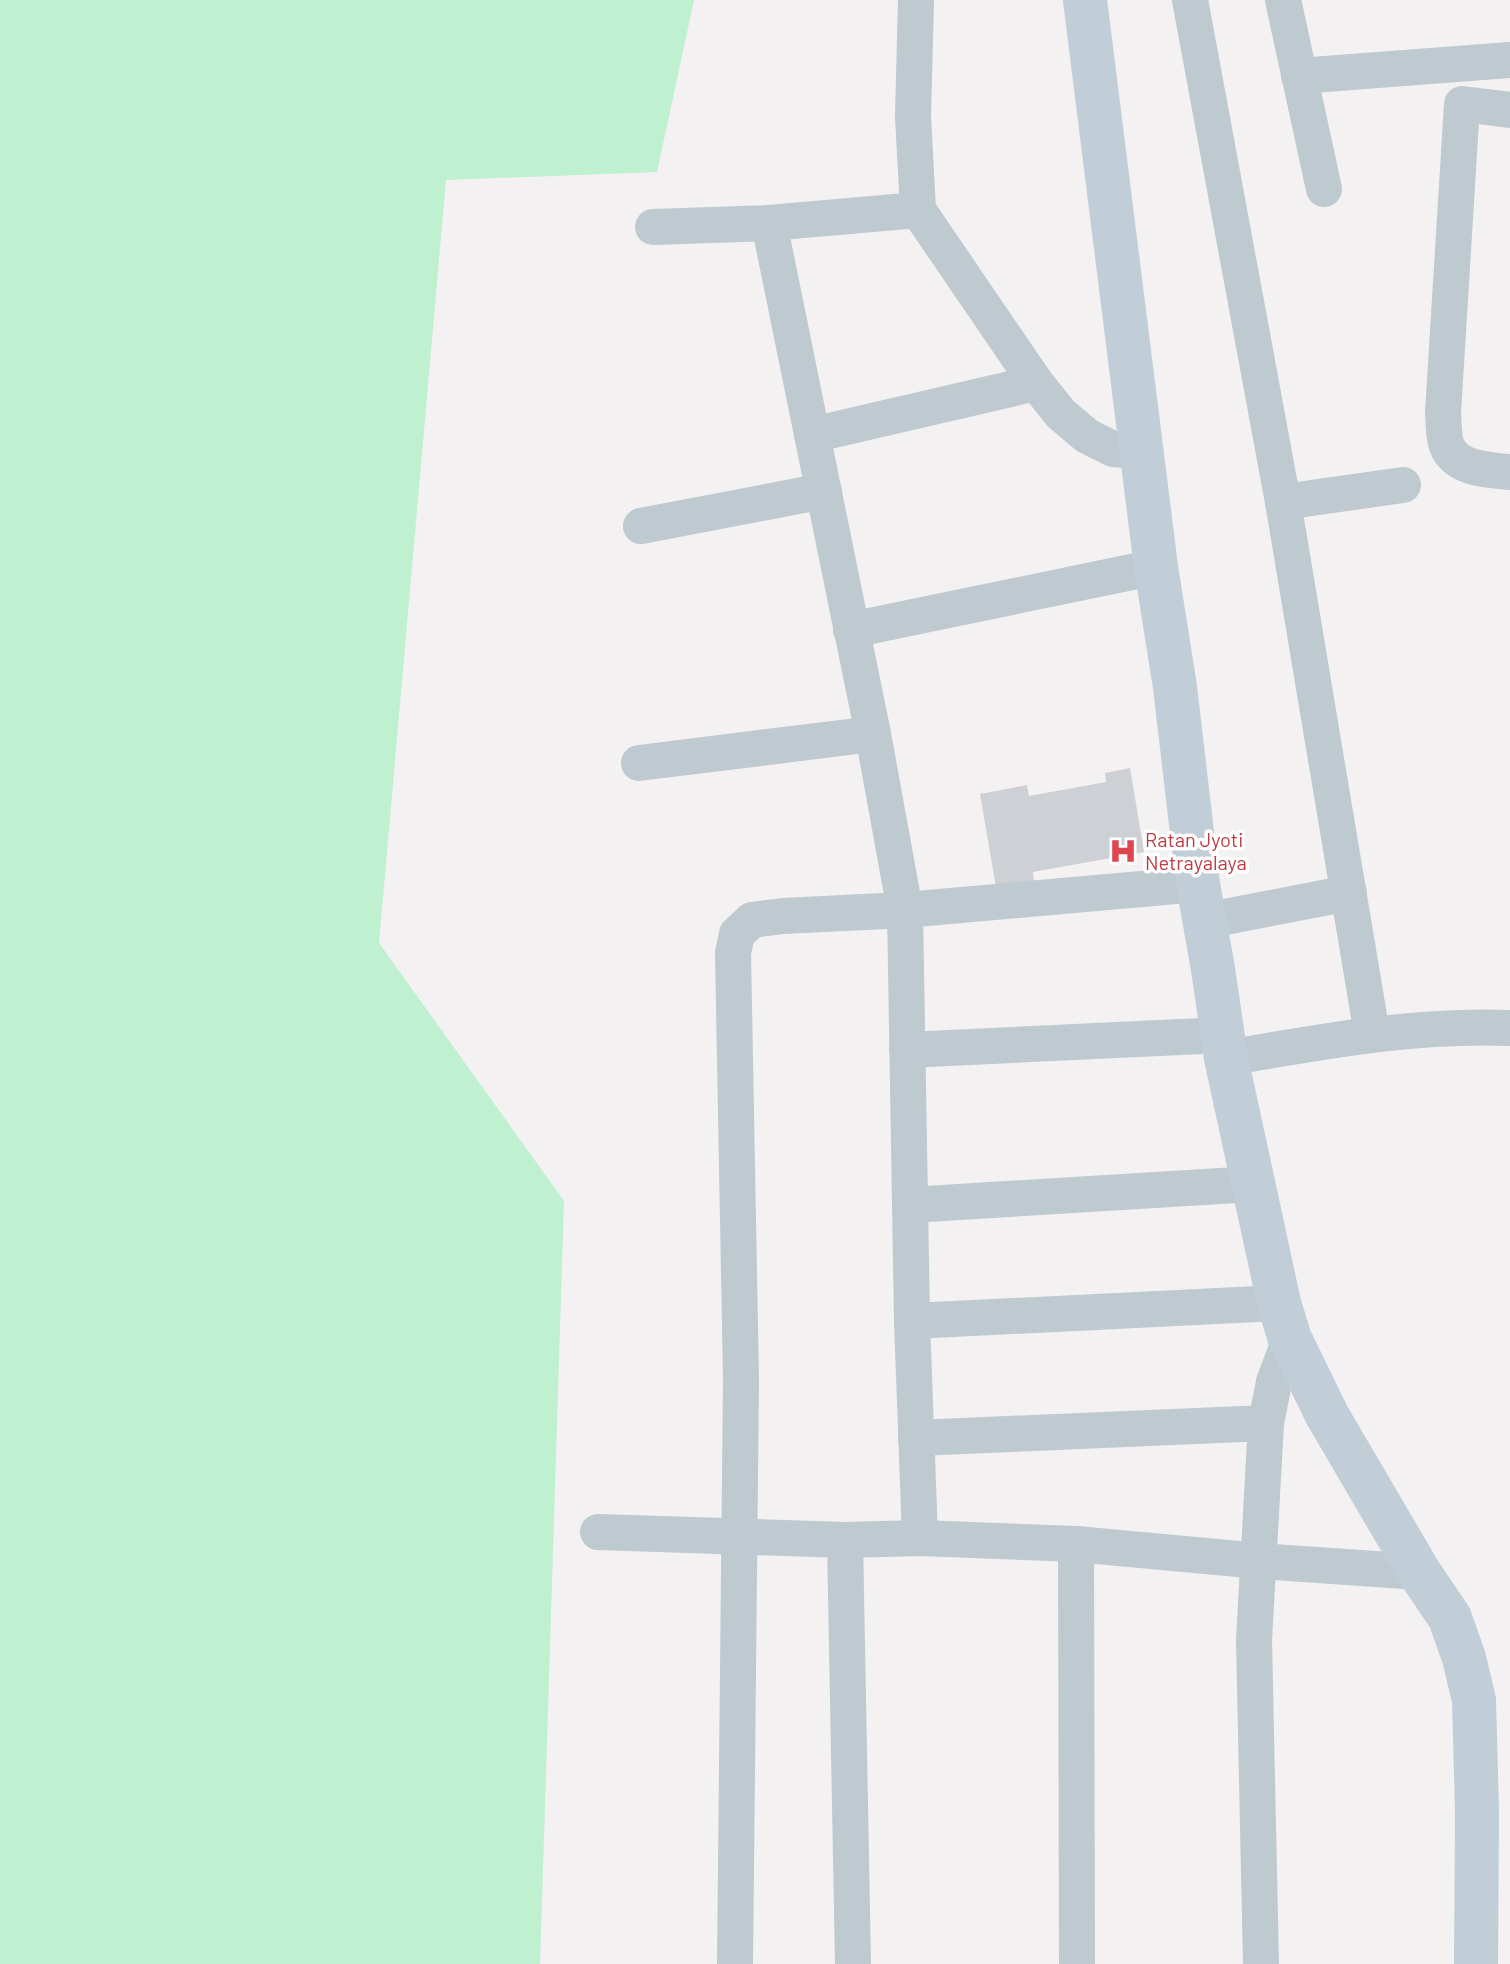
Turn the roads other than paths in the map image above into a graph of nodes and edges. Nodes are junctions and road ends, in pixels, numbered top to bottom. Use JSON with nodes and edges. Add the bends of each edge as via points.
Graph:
{"nodes":[{"id":1,"x":916,"y":0,"type":"edge"},
{"id":2,"x":1085,"y":0,"type":"edge"},
{"id":3,"x":1190,"y":0,"type":"edge"},
{"id":4,"x":1283,"y":0,"type":"edge"},
{"id":5,"x":1510,"y":60,"type":"edge"},
{"id":6,"x":1462,"y":64,"type":"junction"},
{"id":7,"x":1299,"y":76,"type":"junction"},
{"id":8,"x":1462,"y":104,"type":"junction"},
{"id":9,"x":1510,"y":110,"type":"edge"},
{"id":10,"x":1324,"y":189,"type":"dead end"},
{"id":11,"x":918,"y":210,"type":"junction"},
{"id":12,"x":769,"y":223,"type":"junction"},
{"id":13,"x":653,"y":227,"type":"dead end"},
{"id":14,"x":1036,"y":383,"type":"junction"},
{"id":15,"x":812,"y":435,"type":"junction"},
{"id":16,"x":1141,"y":451,"type":"junction"},
{"id":17,"x":1510,"y":472,"type":"edge"},
{"id":18,"x":1403,"y":485,"type":"dead end"},
{"id":19,"x":824,"y":491,"type":"junction"},
{"id":20,"x":1283,"y":502,"type":"junction"},
{"id":21,"x":641,"y":526,"type":"dead end"},
{"id":22,"x":1156,"y":567,"type":"junction"},
{"id":23,"x":851,"y":630,"type":"junction"},
{"id":24,"x":873,"y":734,"type":"junction"},
{"id":25,"x":639,"y":763,"type":"dead end"},
{"id":26,"x":1349,"y":893,"type":"junction"},
{"id":27,"x":1201,"y":903,"type":"junction"},
{"id":28,"x":905,"y":910,"type":"junction"},
{"id":29,"x":1510,"y":1028,"type":"edge"},
{"id":30,"x":1372,"y":1034,"type":"junction"},
{"id":31,"x":1224,"y":1046,"type":"junction"},
{"id":32,"x":907,"y":1050,"type":"junction"},
{"id":33,"x":1253,"y":1184,"type":"junction"},
{"id":34,"x":910,"y":1205,"type":"junction"},
{"id":35,"x":912,"y":1321,"type":"junction"},
{"id":36,"x":1284,"y":1321,"type":"junction"},
{"id":37,"x":1266,"y":1423,"type":"junction"},
{"id":38,"x":916,"y":1438,"type":"junction"},
{"id":39,"x":598,"y":1532,"type":"dead end"},
{"id":40,"x":740,"y":1536,"type":"junction"},
{"id":41,"x":920,"y":1538,"type":"junction"},
{"id":42,"x":845,"y":1540,"type":"junction"},
{"id":43,"x":1076,"y":1544,"type":"junction"},
{"id":44,"x":1260,"y":1561,"type":"junction"},
{"id":45,"x":1419,"y":1572,"type":"junction"},
{"id":46,"x":735,"y":1964,"type":"edge"},
{"id":47,"x":853,"y":1964,"type":"edge"},
{"id":48,"x":1077,"y":1964,"type":"edge"},
{"id":49,"x":1261,"y":1964,"type":"edge"},
{"id":50,"x":1452,"y":1964,"type":"edge"},
{"id":51,"x":1476,"y":1964,"type":"edge"}],
"edges":[{"from":1,"to":11,"type":"street","via":[[913,116]]},
{"from":2,"to":16,"type":"main road"},
{"from":3,"to":20,"type":"street"},
{"from":4,"to":7,"type":"street"},
{"from":5,"to":6,"type":"street"},
{"from":6,"to":7,"type":"street"},
{"from":6,"to":8,"type":"street"},
{"from":7,"to":10,"type":"street"},
{"from":8,"to":9,"type":"street"},
{"from":8,"to":17,"type":"street","via":[[1443,413],[1446,445],[1457,461]]},
{"from":11,"to":12,"type":"street"},
{"from":11,"to":14,"type":"street"},
{"from":12,"to":13,"type":"street"},
{"from":12,"to":15,"type":"street"},
{"from":14,"to":15,"type":"street"},
{"from":14,"to":16,"type":"street","via":[[1087,436],[1113,449]]},
{"from":15,"to":19,"type":"street"},
{"from":16,"to":22,"type":"main road"},
{"from":18,"to":20,"type":"street"},
{"from":19,"to":21,"type":"street"},
{"from":19,"to":23,"type":"street"},
{"from":20,"to":26,"type":"street"},
{"from":22,"to":23,"type":"street"},
{"from":22,"to":27,"type":"main road"},
{"from":23,"to":24,"type":"street"},
{"from":24,"to":25,"type":"street"},
{"from":24,"to":28,"type":"street"},
{"from":26,"to":27,"type":"street"},
{"from":26,"to":30,"type":"street"},
{"from":27,"to":28,"type":"street"},
{"from":27,"to":31,"type":"main road"},
{"from":28,"to":32,"type":"street"},
{"from":28,"to":40,"type":"street","via":[[752,920],[737,934],[733,953]]},
{"from":29,"to":30,"type":"street"},
{"from":30,"to":31,"type":"street"},
{"from":31,"to":32,"type":"street"},
{"from":31,"to":33,"type":"main road"},
{"from":32,"to":34,"type":"street"},
{"from":33,"to":34,"type":"street"},
{"from":33,"to":36,"type":"main road"},
{"from":34,"to":35,"type":"street"},
{"from":35,"to":36,"type":"street"},
{"from":35,"to":38,"type":"street"},
{"from":36,"to":37,"type":"street"},
{"from":36,"to":45,"type":"main road","via":[[1327,1415]]},
{"from":37,"to":38,"type":"street"},
{"from":37,"to":44,"type":"street"},
{"from":38,"to":41,"type":"street"},
{"from":39,"to":40,"type":"street"},
{"from":40,"to":42,"type":"street"},
{"from":40,"to":46,"type":"street"},
{"from":41,"to":42,"type":"street"},
{"from":41,"to":43,"type":"street"},
{"from":42,"to":47,"type":"street"},
{"from":43,"to":44,"type":"street"},
{"from":43,"to":48,"type":"street"},
{"from":44,"to":45,"type":"street"},
{"from":44,"to":49,"type":"street","via":[[1254,1640]]},
{"from":45,"to":50,"type":"main road","via":[[1450,1707]]},
{"from":45,"to":51,"type":"main road","via":[[1450,1618],[1474,1700]]}]}
